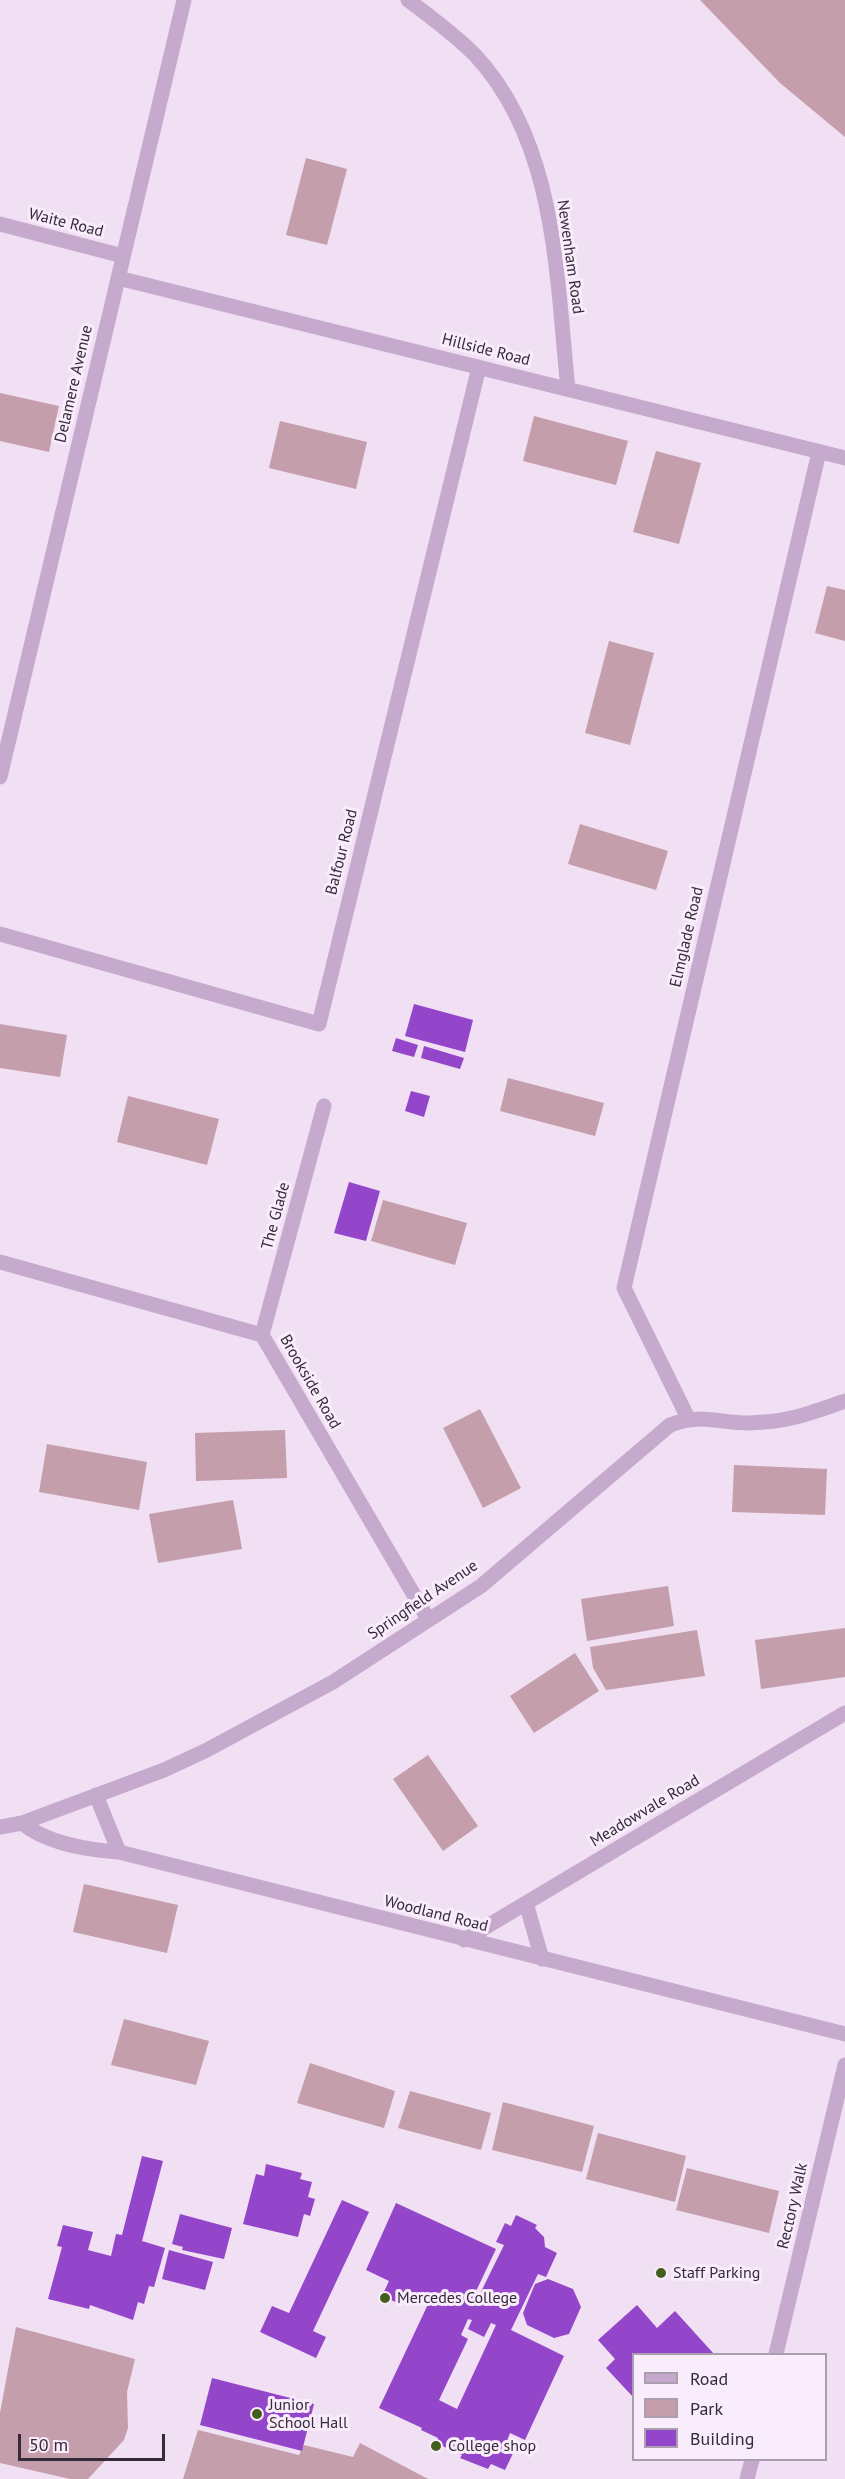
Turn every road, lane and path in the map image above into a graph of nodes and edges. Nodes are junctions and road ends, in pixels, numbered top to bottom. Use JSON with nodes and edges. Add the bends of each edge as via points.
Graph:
{"nodes":[{"id":1,"x":184,"y":0,"type":"edge"},
{"id":2,"x":408,"y":0,"type":"edge"},
{"id":3,"x":0,"y":224,"type":"edge"},
{"id":4,"x":123,"y":256,"type":"junction"},
{"id":5,"x":118,"y":278,"type":"junction"},
{"id":6,"x":479,"y":367,"type":"junction"},
{"id":7,"x":568,"y":388,"type":"junction"},
{"id":8,"x":819,"y":452,"type":"junction"},
{"id":9,"x":845,"y":458,"type":"edge"},
{"id":10,"x":0,"y":777,"type":"edge"},
{"id":11,"x":0,"y":934,"type":"edge"},
{"id":12,"x":324,"y":1106,"type":"dead end"},
{"id":13,"x":0,"y":1262,"type":"edge"},
{"id":14,"x":262,"y":1335,"type":"junction"},
{"id":15,"x":845,"y":1401,"type":"edge"},
{"id":16,"x":688,"y":1418,"type":"junction"},
{"id":17,"x":428,"y":1619,"type":"junction"},
{"id":18,"x":845,"y":1713,"type":"edge"},
{"id":19,"x":96,"y":1795,"type":"junction"},
{"id":20,"x":22,"y":1823,"type":"junction"},
{"id":21,"x":0,"y":1827,"type":"edge"},
{"id":22,"x":119,"y":1852,"type":"junction"},
{"id":23,"x":526,"y":1903,"type":"junction"},
{"id":24,"x":464,"y":1940,"type":"junction"},
{"id":25,"x":542,"y":1959,"type":"junction"},
{"id":26,"x":845,"y":2034,"type":"edge"},
{"id":27,"x":845,"y":2065,"type":"edge"},
{"id":28,"x":777,"y":2353,"type":"edge"},
{"id":29,"x":752,"y":2461,"type":"edge"},
{"id":30,"x":747,"y":2479,"type":"edge"}],
"edges":[{"from":1,"to":4,"type":"street","name":"Delamere Avenue"},
{"from":2,"to":7,"type":"street","name":"Newenham Road","via":[[475,55],[512,108],[527,142],[551,223]]},
{"from":3,"to":4,"type":"street","name":"Waite Road"},
{"from":4,"to":5,"type":"street","name":"Delamere Avenue"},
{"from":5,"to":6,"type":"street","name":"Hillside Road"},
{"from":5,"to":10,"type":"street","name":"Delamere Avenue"},
{"from":6,"to":7,"type":"street","name":"Hillside Road"},
{"from":6,"to":11,"type":"street","name":"Balfour Road","via":[[319,1024]]},
{"from":7,"to":8,"type":"street","name":"Hillside Road"},
{"from":8,"to":9,"type":"street","name":"Hillside Road"},
{"from":8,"to":16,"type":"street","name":"Elmglade Road","via":[[624,1288]]},
{"from":12,"to":14,"type":"street","name":"The Glade"},
{"from":13,"to":14,"type":"street","name":"Brookside Road"},
{"from":14,"to":17,"type":"street","name":"Brookside Road"},
{"from":15,"to":16,"type":"street","via":[[795,1419],[747,1423]]},
{"from":16,"to":17,"type":"street","name":"Springfield Avenue","via":[[670,1425],[647,1442],[481,1586]]},
{"from":17,"to":19,"type":"street","name":"Springfield Avenue","via":[[333,1682],[247,1731],[164,1770]]},
{"from":18,"to":23,"type":"street","name":"Meadowvale Road"},
{"from":19,"to":20,"type":"street","name":"Springfield Avenue"},
{"from":19,"to":22,"type":"street"},
{"from":20,"to":21,"type":"street","name":"Springfield Avenue"},
{"from":20,"to":22,"type":"street","name":"Woodland Road","via":[[55,1839]]},
{"from":22,"to":24,"type":"street","name":"Woodland Road"},
{"from":23,"to":24,"type":"street","name":"Meadowvale Road"},
{"from":23,"to":25,"type":"street"},
{"from":24,"to":25,"type":"street","name":"Woodland Road"},
{"from":25,"to":26,"type":"street","name":"Woodland Road"},
{"from":27,"to":28,"type":"street","name":"Rectory Walk"},
{"from":29,"to":30,"type":"street"}]}
